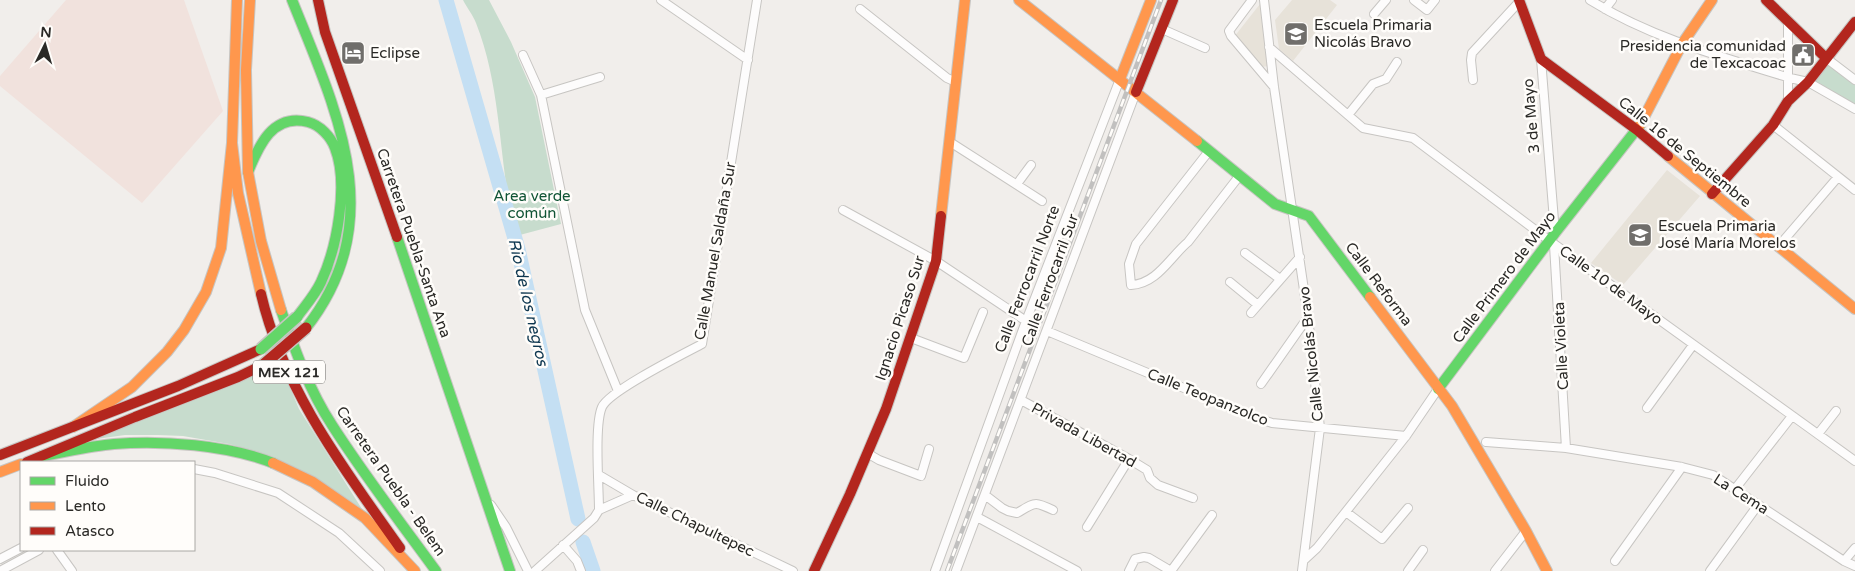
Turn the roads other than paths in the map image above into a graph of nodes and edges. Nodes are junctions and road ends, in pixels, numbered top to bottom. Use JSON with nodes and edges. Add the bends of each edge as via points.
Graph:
{"nodes":[{"id":1,"x":238,"y":0,"type":"edge"},
{"id":2,"x":250,"y":0,"type":"edge"},
{"id":3,"x":292,"y":0,"type":"edge"},
{"id":4,"x":318,"y":0,"type":"edge"},
{"id":5,"x":660,"y":0,"type":"edge"},
{"id":6,"x":757,"y":0,"type":"edge"},
{"id":7,"x":965,"y":0,"type":"edge"},
{"id":8,"x":1019,"y":0,"type":"edge"},
{"id":9,"x":1150,"y":0,"type":"edge"},
{"id":10,"x":1173,"y":0,"type":"edge"},
{"id":11,"x":1252,"y":0,"type":"edge"},
{"id":12,"x":1264,"y":0,"type":"edge"},
{"id":13,"x":1386,"y":0,"type":"edge"},
{"id":14,"x":1414,"y":0,"type":"edge"},
{"id":15,"x":1435,"y":0,"type":"edge"},
{"id":16,"x":1590,"y":0,"type":"edge"},
{"id":17,"x":1612,"y":0,"type":"edge"},
{"id":18,"x":1712,"y":0,"type":"edge"},
{"id":19,"x":1766,"y":0,"type":"edge"},
{"id":20,"x":1519,"y":1,"type":"edge"},
{"id":21,"x":860,"y":9,"type":"dead end"},
{"id":22,"x":1605,"y":9,"type":"junction"},
{"id":23,"x":1374,"y":14,"type":"dead end"},
{"id":24,"x":1788,"y":22,"type":"junction"},
{"id":25,"x":1855,"y":22,"type":"edge"},
{"id":26,"x":1162,"y":29,"type":"junction"},
{"id":27,"x":1682,"y":44,"type":"junction"},
{"id":28,"x":1269,"y":47,"type":"junction"},
{"id":29,"x":1205,"y":48,"type":"dead end"},
{"id":30,"x":523,"y":55,"type":"dead end"},
{"id":31,"x":1826,"y":58,"type":"junction"},
{"id":32,"x":1541,"y":59,"type":"junction"},
{"id":33,"x":748,"y":60,"type":"junction"},
{"id":34,"x":1397,"y":62,"type":"dead end"},
{"id":35,"x":600,"y":77,"type":"dead end"},
{"id":36,"x":1790,"y":78,"type":"junction"},
{"id":37,"x":1120,"y":79,"type":"junction"},
{"id":38,"x":1473,"y":80,"type":"dead end"},
{"id":39,"x":1855,"y":80,"type":"edge"},
{"id":40,"x":956,"y":82,"type":"junction"},
{"id":41,"x":1808,"y":82,"type":"junction"},
{"id":42,"x":1274,"y":87,"type":"junction"},
{"id":43,"x":1136,"y":92,"type":"junction"},
{"id":44,"x":541,"y":96,"type":"junction"},
{"id":45,"x":1788,"y":101,"type":"junction"},
{"id":46,"x":1855,"y":109,"type":"edge"},
{"id":47,"x":1348,"y":114,"type":"junction"},
{"id":48,"x":1773,"y":125,"type":"junction"},
{"id":49,"x":1637,"y":130,"type":"junction"},
{"id":50,"x":950,"y":142,"type":"junction"},
{"id":51,"x":232,"y":143,"type":"junction"},
{"id":52,"x":1209,"y":151,"type":"junction"},
{"id":53,"x":1030,"y":165,"type":"dead end"},
{"id":54,"x":248,"y":172,"type":"junction"},
{"id":55,"x":1240,"y":175,"type":"junction"},
{"id":56,"x":1838,"y":177,"type":"junction"},
{"id":57,"x":1017,"y":184,"type":"junction"},
{"id":58,"x":1855,"y":190,"type":"edge"},
{"id":59,"x":1712,"y":194,"type":"junction"},
{"id":60,"x":1042,"y":201,"type":"dead end"},
{"id":61,"x":843,"y":210,"type":"dead end"},
{"id":62,"x":1292,"y":210,"type":"junction"},
{"id":63,"x":1553,"y":240,"type":"junction"},
{"id":64,"x":1778,"y":248,"type":"junction"},
{"id":65,"x":1245,"y":253,"type":"dead end"},
{"id":66,"x":1300,"y":257,"type":"junction"},
{"id":67,"x":936,"y":261,"type":"junction"},
{"id":68,"x":1280,"y":279,"type":"junction"},
{"id":69,"x":1230,"y":282,"type":"dead end"},
{"id":70,"x":1258,"y":305,"type":"junction"},
{"id":71,"x":1855,"y":309,"type":"edge"},
{"id":72,"x":983,"y":312,"type":"dead end"},
{"id":73,"x":1252,"y":313,"type":"dead end"},
{"id":74,"x":1308,"y":316,"type":"junction"},
{"id":75,"x":1026,"y":321,"type":"junction"},
{"id":76,"x":1047,"y":331,"type":"junction"},
{"id":77,"x":911,"y":338,"type":"junction"},
{"id":78,"x":1693,"y":345,"type":"junction"},
{"id":79,"x":1261,"y":384,"type":"dead end"},
{"id":80,"x":1438,"y":389,"type":"junction"},
{"id":81,"x":618,"y":391,"type":"junction"},
{"id":82,"x":1021,"y":400,"type":"junction"},
{"id":83,"x":1647,"y":408,"type":"dead end"},
{"id":84,"x":1836,"y":411,"type":"dead end"},
{"id":85,"x":1792,"y":416,"type":"junction"},
{"id":86,"x":73,"y":426,"type":"junction"},
{"id":87,"x":1320,"y":428,"type":"junction"},
{"id":88,"x":1818,"y":434,"type":"junction"},
{"id":89,"x":1406,"y":436,"type":"junction"},
{"id":90,"x":1486,"y":442,"type":"dead end"},
{"id":91,"x":1566,"y":448,"type":"junction"},
{"id":92,"x":929,"y":449,"type":"dead end"},
{"id":93,"x":867,"y":452,"type":"junction"},
{"id":94,"x":0,"y":455,"type":"edge"},
{"id":95,"x":42,"y":456,"type":"junction"},
{"id":96,"x":1129,"y":459,"type":"junction"},
{"id":97,"x":30,"y":461,"type":"edge"},
{"id":98,"x":1855,"y":462,"type":"edge"},
{"id":99,"x":20,"y":464,"type":"edge"},
{"id":100,"x":1682,"y":467,"type":"junction"},
{"id":101,"x":195,"y":469,"type":"edge"},
{"id":102,"x":0,"y":472,"type":"edge"},
{"id":103,"x":599,"y":476,"type":"junction"},
{"id":104,"x":1735,"y":489,"type":"junction"},
{"id":105,"x":633,"y":495,"type":"junction"},
{"id":106,"x":986,"y":495,"type":"junction"},
{"id":107,"x":484,"y":496,"type":"junction"},
{"id":108,"x":1193,"y":498,"type":"dead end"},
{"id":109,"x":1758,"y":505,"type":"junction"},
{"id":110,"x":1408,"y":508,"type":"dead end"},
{"id":111,"x":599,"y":510,"type":"junction"},
{"id":112,"x":1053,"y":510,"type":"dead end"},
{"id":113,"x":1346,"y":512,"type":"junction"},
{"id":114,"x":1212,"y":515,"type":"dead end"},
{"id":115,"x":977,"y":517,"type":"junction"},
{"id":116,"x":1087,"y":527,"type":"dead end"},
{"id":117,"x":1526,"y":531,"type":"junction"},
{"id":118,"x":563,"y":545,"type":"junction"},
{"id":119,"x":1855,"y":548,"type":"edge"},
{"id":120,"x":20,"y":549,"type":"edge"},
{"id":121,"x":1424,"y":550,"type":"dead end"},
{"id":122,"x":37,"y":551,"type":"edge"},
{"id":123,"x":58,"y":551,"type":"edge"},
{"id":124,"x":0,"y":559,"type":"edge"},
{"id":125,"x":1615,"y":561,"type":"dead end"},
{"id":126,"x":1844,"y":561,"type":"junction"},
{"id":127,"x":1855,"y":566,"type":"edge"},
{"id":128,"x":1305,"y":567,"type":"edge"},
{"id":129,"x":0,"y":571,"type":"edge"},
{"id":130,"x":72,"y":571,"type":"edge"},
{"id":131,"x":380,"y":571,"type":"edge"},
{"id":132,"x":416,"y":571,"type":"edge"},
{"id":133,"x":436,"y":571,"type":"edge"},
{"id":134,"x":510,"y":571,"type":"edge"},
{"id":135,"x":528,"y":571,"type":"edge"},
{"id":136,"x":535,"y":571,"type":"edge"},
{"id":137,"x":581,"y":571,"type":"edge"},
{"id":138,"x":793,"y":571,"type":"edge"},
{"id":139,"x":814,"y":571,"type":"edge"},
{"id":140,"x":935,"y":571,"type":"edge"},
{"id":141,"x":956,"y":571,"type":"edge"},
{"id":142,"x":1077,"y":571,"type":"edge"},
{"id":143,"x":1129,"y":571,"type":"edge"},
{"id":144,"x":1408,"y":571,"type":"edge"},
{"id":145,"x":1494,"y":571,"type":"edge"},
{"id":146,"x":1547,"y":571,"type":"edge"},
{"id":147,"x":1710,"y":571,"type":"edge"}],
"edges":[{"from":1,"to":51,"type":"main road","name":"Carretera Puebla - Belem","number":"MEX 121"},
{"from":2,"to":54,"type":"main road","name":"Carretera Puebla - Belem","number":"MEX 121","via":[[246,70]]},
{"from":3,"to":95,"type":"main road","bridge":true,"via":[[328,92],[348,165],[349,226],[342,264],[326,301],[306,328],[263,365]]},
{"from":4,"to":107,"type":"main road","name":"Carretera Puebla-Santa Ana","via":[[325,32]]},
{"from":5,"to":33,"type":"street"},
{"from":6,"to":33,"type":"street","name":"Calle Manuel Saldaña Sur"},
{"from":7,"to":40,"type":"main road","name":"Ignacio Picaso Sur"},
{"from":8,"to":37,"type":"main road","name":"Calle Reforma"},
{"from":9,"to":37,"type":"main road","name":"Calle Ferrocarril Norte"},
{"from":10,"to":26,"type":"main road","name":"Calle Ferrocarril Sur"},
{"from":11,"to":42,"type":"street","via":[[1229,31]]},
{"from":12,"to":28,"type":"street","name":"Calle Nicolás Bravo"},
{"from":13,"to":23,"type":"street"},
{"from":14,"to":15,"type":"street","via":[[1427,10]]},
{"from":16,"to":22,"type":"street"},
{"from":17,"to":22,"type":"street"},
{"from":18,"to":27,"type":"main road","name":"Calle Primero de Mayo"},
{"from":19,"to":24,"type":"main road"},
{"from":20,"to":32,"type":"main road","name":"3 de Mayo"},
{"from":20,"to":38,"type":"street","via":[[1472,53]]},
{"from":21,"to":40,"type":"street"},
{"from":22,"to":27,"type":"street"},
{"from":24,"to":31,"type":"main road"},
{"from":24,"to":36,"type":"street"},
{"from":25,"to":31,"type":"main road"},
{"from":26,"to":29,"type":"street"},
{"from":26,"to":43,"type":"main road","name":"Calle Ferrocarril Sur"},
{"from":27,"to":36,"type":"street"},
{"from":27,"to":49,"type":"main road","name":"Calle Primero de Mayo"},
{"from":28,"to":42,"type":"street","name":"Calle Nicolás Bravo"},
{"from":28,"to":47,"type":"street","name":"Calle 10 de Mayo"},
{"from":30,"to":44,"type":"street"},
{"from":31,"to":39,"type":"street"},
{"from":31,"to":41,"type":"main road"},
{"from":32,"to":49,"type":"main road","name":"Calle 16 de Septiembre"},
{"from":32,"to":63,"type":"street","name":"3 de Mayo"},
{"from":33,"to":81,"type":"street","name":"Calle Manuel Saldaña Sur","via":[[702,344]]},
{"from":34,"to":47,"type":"street","via":[[1386,79],[1373,84]]},
{"from":35,"to":44,"type":"street"},
{"from":36,"to":41,"type":"street"},
{"from":36,"to":45,"type":"street"},
{"from":37,"to":43,"type":"main road","name":"Calle Reforma"},
{"from":37,"to":75,"type":"street","name":"Calle Ferrocarril Norte"},
{"from":40,"to":50,"type":"main road","name":"Ignacio Picaso Sur"},
{"from":41,"to":45,"type":"main road"},
{"from":41,"to":46,"type":"street"},
{"from":42,"to":62,"type":"street","name":"Calle Nicolás Bravo"},
{"from":43,"to":52,"type":"main road","name":"Calle Reforma"},
{"from":43,"to":76,"type":"street","name":"Calle Ferrocarril Sur"},
{"from":44,"to":81,"type":"street","via":[[585,310]]},
{"from":45,"to":48,"type":"main road"},
{"from":47,"to":63,"type":"street","name":"Calle 10 de Mayo","via":[[1363,128],[1412,138]]},
{"from":48,"to":56,"type":"street"},
{"from":48,"to":59,"type":"main road"},
{"from":49,"to":59,"type":"main road","name":"Calle 16 de Septiembre"},
{"from":49,"to":63,"type":"main road","name":"Calle Primero de Mayo"},
{"from":50,"to":57,"type":"street"},
{"from":50,"to":67,"type":"main road","name":"Ignacio Picaso Sur"},
{"from":51,"to":86,"type":"main road","via":[[221,248],[206,292],[167,352],[132,387]]},
{"from":51,"to":132,"type":"main road","name":"Carretera Puebla - Belem","number":"MEX 121","via":[[238,193],[266,315],[291,378],[352,480]]},
{"from":52,"to":55,"type":"main road","name":"Calle Reforma"},
{"from":52,"to":55,"type":"street","via":[[1136,244],[1129,264],[1131,285],[1146,282],[1157,274],[1188,242]]},
{"from":53,"to":57,"type":"street"},
{"from":54,"to":86,"type":"main road","bridge":true,"via":[[265,137],[288,120],[303,120],[316,125],[329,137],[339,162],[340,190],[335,241],[320,283],[297,316],[261,349],[178,386]]},
{"from":54,"to":133,"type":"main road","name":"Carretera Puebla - Belem","number":"MEX 121","via":[[261,241],[299,362],[331,424]]},
{"from":55,"to":62,"type":"main road","name":"Calle Reforma","via":[[1275,204]]},
{"from":56,"to":58,"type":"street"},
{"from":56,"to":64,"type":"street"},
{"from":57,"to":60,"type":"street"},
{"from":59,"to":64,"type":"main road","name":"Calle 16 de Septiembre"},
{"from":61,"to":67,"type":"street"},
{"from":62,"to":66,"type":"street","name":"Calle Nicolás Bravo"},
{"from":62,"to":80,"type":"main road","name":"Calle Reforma","via":[[1309,216]]},
{"from":63,"to":78,"type":"street","name":"Calle 10 de Mayo"},
{"from":63,"to":80,"type":"main road","name":"Calle Primero de Mayo"},
{"from":63,"to":91,"type":"street","name":"Calle Violeta"},
{"from":64,"to":71,"type":"main road","name":"Calle 16 de Septiembre"},
{"from":65,"to":68,"type":"street"},
{"from":66,"to":68,"type":"street","name":"Calle Nicolás Bravo"},
{"from":66,"to":74,"type":"street","name":"Calle Nicolás Bravo"},
{"from":67,"to":75,"type":"street"},
{"from":67,"to":77,"type":"main road","name":"Ignacio Picaso Sur"},
{"from":68,"to":70,"type":"street","name":"Calle Nicolás Bravo"},
{"from":69,"to":70,"type":"street"},
{"from":70,"to":73,"type":"street","name":"Calle Nicolás Bravo"},
{"from":72,"to":77,"type":"street","via":[[964,358]]},
{"from":74,"to":79,"type":"street"},
{"from":74,"to":87,"type":"street","name":"Calle Nicolás Bravo"},
{"from":75,"to":140,"type":"street","name":"Calle Ferrocarril Norte"},
{"from":76,"to":82,"type":"street","name":"Calle Ferrocarril Sur"},
{"from":76,"to":87,"type":"street","name":"Calle Teopanzolco","via":[[1251,416],[1272,423]]},
{"from":77,"to":93,"type":"main road","name":"Ignacio Picaso Sur"},
{"from":78,"to":83,"type":"street"},
{"from":78,"to":85,"type":"street","name":"Calle 10 de Mayo"},
{"from":80,"to":89,"type":"street","name":"Calle Primero de Mayo"},
{"from":80,"to":117,"type":"main road","name":"Calle Reforma","via":[[1452,406]]},
{"from":81,"to":103,"type":"street","name":"Calle Manuel Saldaña Sur","via":[[602,406]]},
{"from":82,"to":96,"type":"street","name":"Privada Libertad"},
{"from":82,"to":106,"type":"street","name":"Calle Ferrocarril Sur"},
{"from":84,"to":88,"type":"street"},
{"from":85,"to":88,"type":"street","name":"Calle 10 de Mayo"},
{"from":85,"to":104,"type":"street"},
{"from":86,"to":94,"type":"main road"},
{"from":87,"to":89,"type":"street","name":"Calle Teopanzolco"},
{"from":87,"to":128,"type":"street","name":"Calle Nicolás Bravo"},
{"from":88,"to":98,"type":"street","name":"Calle 10 de Mayo"},
{"from":89,"to":113,"type":"street","name":"Calle Primero de Mayo"},
{"from":90,"to":91,"type":"street","name":"La Cema"},
{"from":91,"to":100,"type":"street","name":"La Cema"},
{"from":92,"to":93,"type":"street","via":[[921,476]]},
{"from":93,"to":139,"type":"main road","name":"Ignacio Picaso Sur"},
{"from":95,"to":97,"type":"main road"},
{"from":95,"to":132,"type":"main road","via":[[113,444],[170,443],[229,450],[270,462],[314,482],[365,518]]},
{"from":96,"to":108,"type":"street","name":"Privada Libertad","via":[[1147,470],[1158,485]]},
{"from":96,"to":116,"type":"street"},
{"from":99,"to":102,"type":"main road"},
{"from":100,"to":104,"type":"street","name":"La Cema","via":[[1714,475]]},
{"from":100,"to":125,"type":"street"},
{"from":101,"to":131,"type":"street","via":[[215,472],[278,494],[339,533]]},
{"from":103,"to":105,"type":"street","name":"Calle Chapultepec"},
{"from":103,"to":111,"type":"street","name":"Calle Manuel Saldaña Sur"},
{"from":104,"to":109,"type":"street","name":"La Cema"},
{"from":105,"to":111,"type":"street"},
{"from":105,"to":138,"type":"street","name":"Calle Chapultepec"},
{"from":106,"to":112,"type":"street","via":[[1008,512],[1017,513],[1034,503]]},
{"from":106,"to":115,"type":"street","name":"Calle Ferrocarril Sur"},
{"from":107,"to":134,"type":"main road","name":"Carretera Puebla-Santa Ana"},
{"from":107,"to":135,"type":"street","via":[[506,527]]},
{"from":109,"to":126,"type":"street","name":"La Cema"},
{"from":109,"to":147,"type":"street"},
{"from":110,"to":113,"type":"street","via":[[1382,539]]},
{"from":111,"to":118,"type":"street"},
{"from":113,"to":128,"type":"street","name":"Calle Primero de Mayo"},
{"from":114,"to":143,"type":"street","via":[[1171,571],[1144,557],[1135,559]]},
{"from":115,"to":141,"type":"street","name":"Calle Ferrocarril Sur"},
{"from":115,"to":142,"type":"street"},
{"from":117,"to":145,"type":"street"},
{"from":117,"to":146,"type":"main road","name":"Calle Reforma"},
{"from":118,"to":136,"type":"street"},
{"from":118,"to":137,"type":"street"},
{"from":119,"to":126,"type":"street"},
{"from":120,"to":124,"type":"street"},
{"from":121,"to":144,"type":"street"},
{"from":122,"to":129,"type":"street"},
{"from":123,"to":130,"type":"street"},
{"from":126,"to":127,"type":"street","name":"La Cema"}]}
